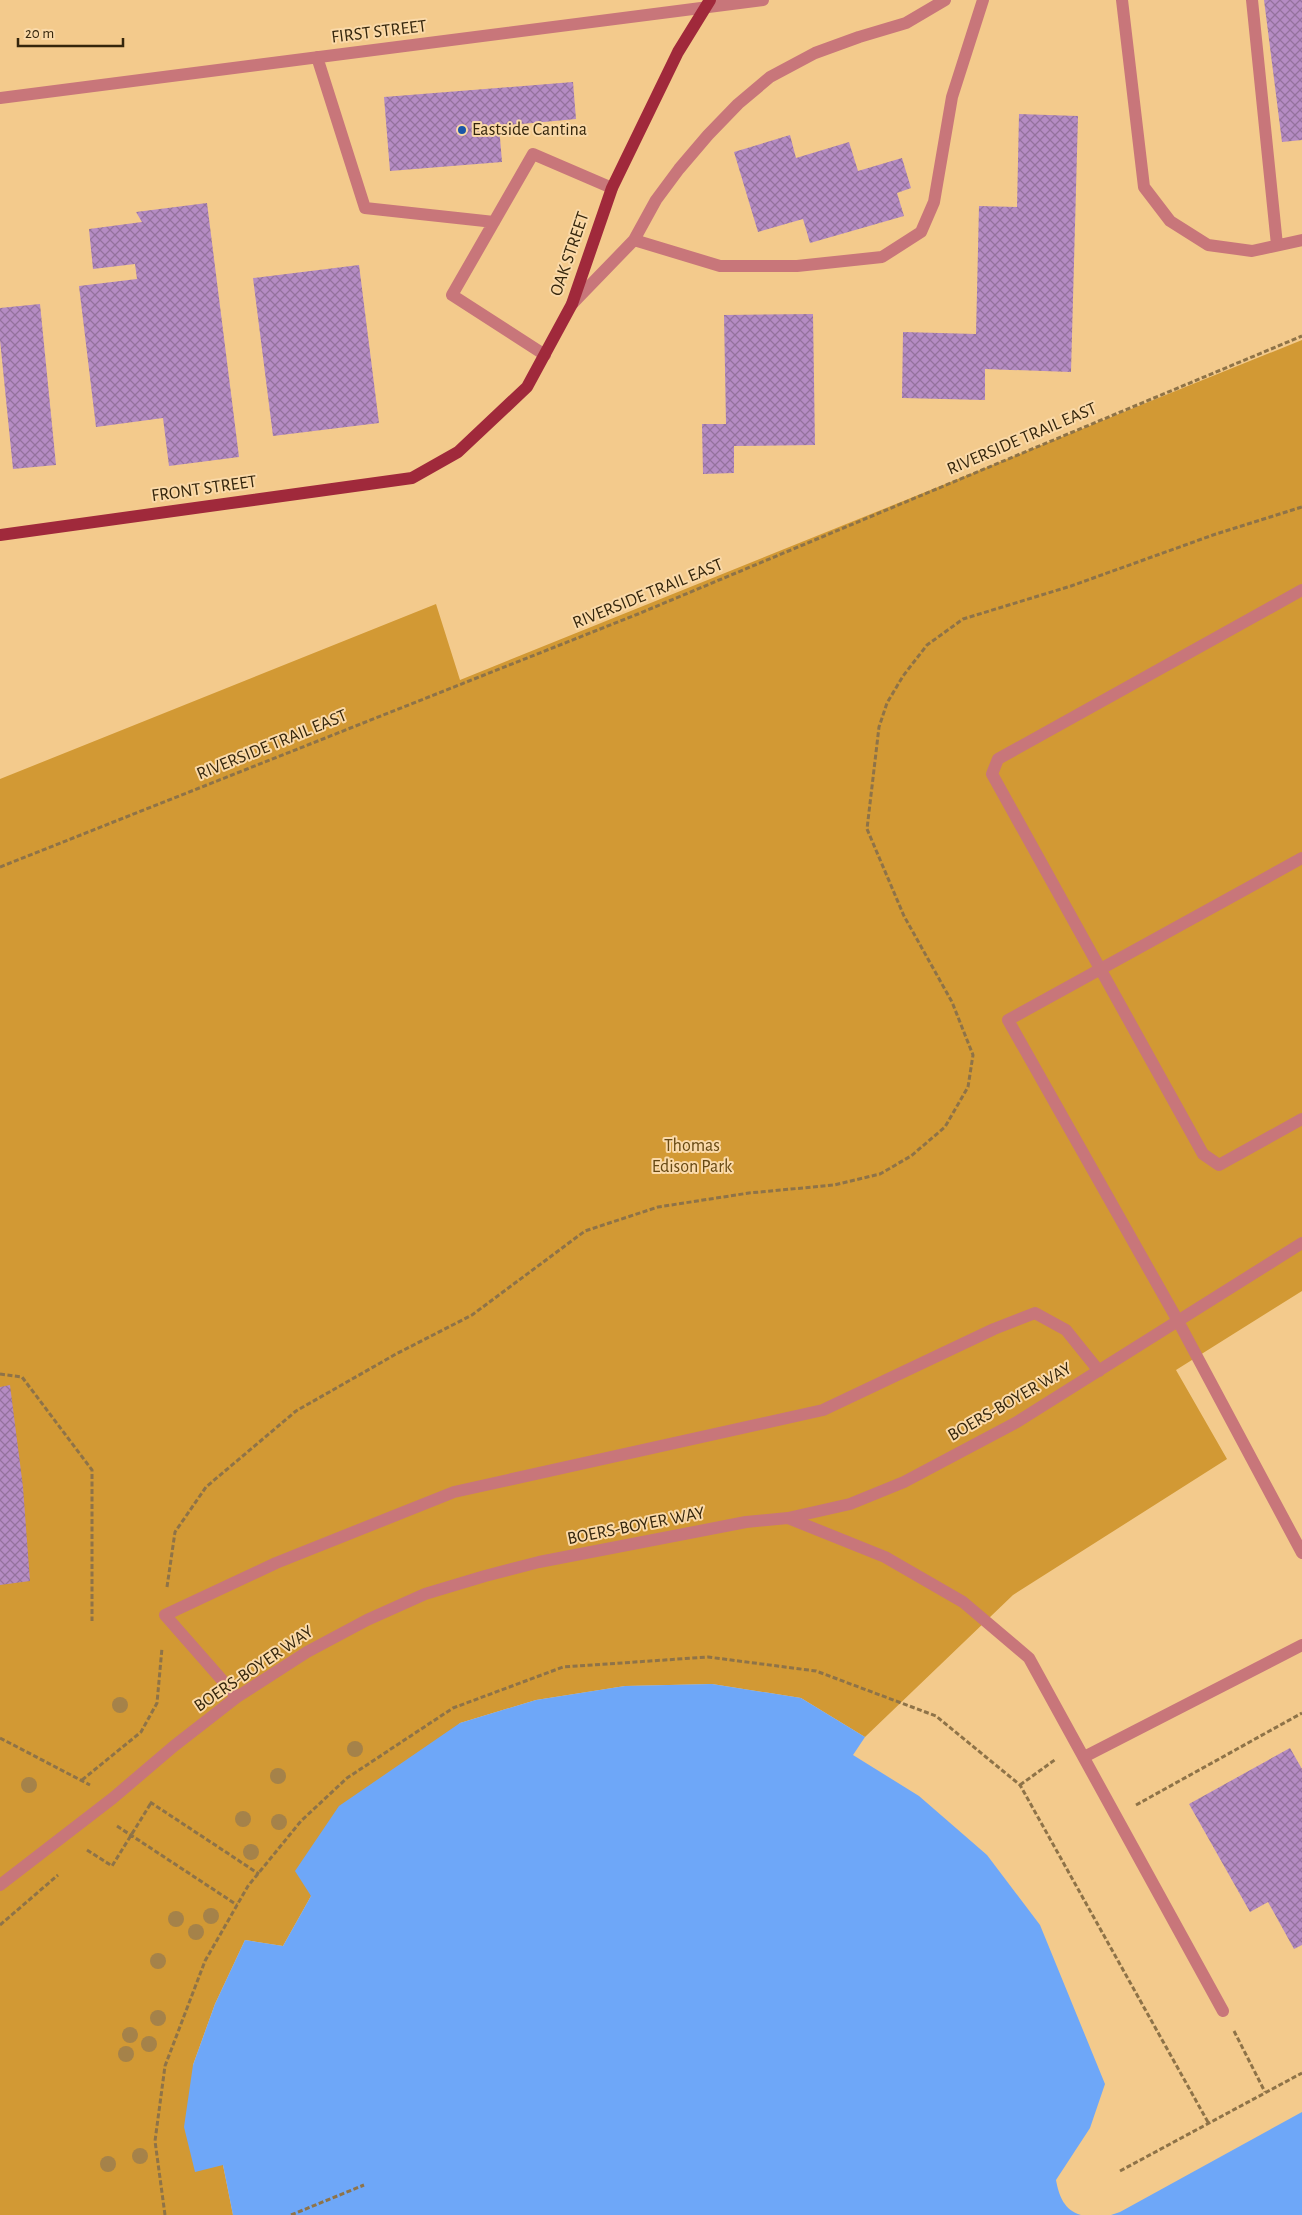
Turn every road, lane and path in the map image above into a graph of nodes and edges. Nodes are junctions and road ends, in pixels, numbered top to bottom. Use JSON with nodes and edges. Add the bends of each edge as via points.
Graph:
{"nodes":[{"id":1,"x":763,"y":0,"type":"edge"},
{"id":2,"x":945,"y":0,"type":"edge"},
{"id":3,"x":983,"y":0,"type":"edge"},
{"id":4,"x":1122,"y":0,"type":"edge"},
{"id":5,"x":1252,"y":0,"type":"edge"},
{"id":6,"x":708,"y":4,"type":"edge"},
{"id":7,"x":317,"y":57,"type":"junction"},
{"id":8,"x":0,"y":98,"type":"edge"},
{"id":9,"x":612,"y":188,"type":"junction"},
{"id":10,"x":494,"y":222,"type":"junction"},
{"id":11,"x":634,"y":240,"type":"junction"},
{"id":12,"x":1302,"y":240,"type":"edge"},
{"id":13,"x":1277,"y":245,"type":"junction"},
{"id":14,"x":572,"y":304,"type":"junction"},
{"id":15,"x":1302,"y":336,"type":"edge"},
{"id":16,"x":545,"y":355,"type":"junction"},
{"id":17,"x":412,"y":478,"type":"joint"},
{"id":18,"x":1302,"y":507,"type":"edge"},
{"id":19,"x":0,"y":535,"type":"edge"},
{"id":20,"x":1302,"y":590,"type":"edge"},
{"id":21,"x":1302,"y":858,"type":"edge"},
{"id":22,"x":0,"y":867,"type":"edge"},
{"id":23,"x":1100,"y":969,"type":"junction"},
{"id":24,"x":1302,"y":1120,"type":"edge"},
{"id":25,"x":1302,"y":1243,"type":"edge"},
{"id":26,"x":1178,"y":1321,"type":"junction"},
{"id":27,"x":1099,"y":1371,"type":"junction"},
{"id":28,"x":0,"y":1374,"type":"edge"},
{"id":29,"x":788,"y":1518,"type":"junction"},
{"id":30,"x":1302,"y":1553,"type":"edge"},
{"id":31,"x":165,"y":1615,"type":"junction"},
{"id":32,"x":92,"y":1622,"type":"dead end"},
{"id":33,"x":1302,"y":1646,"type":"edge"},
{"id":34,"x":237,"y":1697,"type":"junction"},
{"id":35,"x":1302,"y":1713,"type":"edge"},
{"id":36,"x":0,"y":1738,"type":"edge"},
{"id":37,"x":1077,"y":1744,"type":"junction"},
{"id":38,"x":1084,"y":1757,"type":"junction"},
{"id":39,"x":82,"y":1780,"type":"junction"},
{"id":40,"x":1020,"y":1785,"type":"junction"},
{"id":41,"x":126,"y":1786,"type":"junction"},
{"id":42,"x":113,"y":1798,"type":"junction"},
{"id":43,"x":151,"y":1803,"type":"junction"},
{"id":44,"x":96,"y":1811,"type":"junction"},
{"id":45,"x":1116,"y":1816,"type":"junction"},
{"id":46,"x":132,"y":1835,"type":"junction"},
{"id":47,"x":79,"y":1856,"type":"dead end"},
{"id":48,"x":64,"y":1869,"type":"dead end"},
{"id":49,"x":259,"y":1874,"type":"junction"},
{"id":50,"x":0,"y":1886,"type":"edge"},
{"id":51,"x":237,"y":1905,"type":"junction"},
{"id":52,"x":0,"y":1925,"type":"edge"},
{"id":53,"x":1223,"y":2011,"type":"joint"},
{"id":54,"x":1302,"y":2073,"type":"edge"},
{"id":55,"x":1266,"y":2092,"type":"junction"},
{"id":56,"x":1209,"y":2124,"type":"junction"},
{"id":57,"x":1120,"y":2171,"type":"dead end"},
{"id":58,"x":364,"y":2185,"type":"dead end"},
{"id":59,"x":165,"y":2215,"type":"edge"},
{"id":60,"x":291,"y":2215,"type":"edge"}],
"edges":[{"from":1,"to":6,"type":"street","name":"FIRST STREET"},
{"from":2,"to":11,"type":"street","via":[[906,23],[815,53],[770,77],[738,104],[679,169],[656,200]]},
{"from":3,"to":11,"type":"street","via":[[952,97],[934,202],[921,232],[882,257],[797,266],[720,266]]},
{"from":4,"to":13,"type":"street","via":[[1144,186],[1170,221],[1208,245],[1252,251]]},
{"from":5,"to":13,"type":"street"},
{"from":6,"to":7,"type":"street","name":"FIRST STREET"},
{"from":6,"to":9,"type":"main road","name":"OAK STREET","via":[[678,52]]},
{"from":7,"to":8,"type":"street","name":"FIRST STREET"},
{"from":7,"to":10,"type":"street","via":[[365,208]]},
{"from":9,"to":10,"type":"street","via":[[533,154]]},
{"from":9,"to":14,"type":"main road","name":"OAK STREET"},
{"from":10,"to":16,"type":"street","via":[[452,295]]},
{"from":11,"to":14,"type":"street"},
{"from":12,"to":13,"type":"street"},
{"from":14,"to":16,"type":"main road","name":"OAK STREET"},
{"from":15,"to":22,"type":"path","name":"RIVERSIDE TRAIL EAST","via":[[638,614]]},
{"from":16,"to":17,"type":"main road","name":"OAK STREET","via":[[527,388],[458,452]]},
{"from":17,"to":19,"type":"main road","name":"FRONT STREET"},
{"from":18,"to":31,"type":"path","via":[[1213,534],[1071,586],[963,619],[927,645],[887,703],[879,727],[867,828],[904,916],[952,1002],[973,1055],[968,1087],[945,1127],[911,1156],[880,1174],[834,1185],[658,1207],[585,1230],[472,1315],[296,1411],[206,1487],[176,1532]]},
{"from":20,"to":23,"type":"street","via":[[998,759],[992,774]]},
{"from":21,"to":23,"type":"street"},
{"from":23,"to":24,"type":"street","via":[[1203,1154],[1220,1165]]},
{"from":23,"to":26,"type":"street","via":[[1008,1020]]},
{"from":25,"to":26,"type":"street","name":"BOERS-BOYER WAY"},
{"from":26,"to":27,"type":"street","name":"BOERS-BOYER WAY"},
{"from":26,"to":30,"type":"street"},
{"from":27,"to":29,"type":"street","name":"BOERS-BOYER WAY","via":[[1017,1422],[904,1482],[850,1504]]},
{"from":27,"to":31,"type":"street","via":[[1066,1330],[1035,1313],[994,1329],[823,1410],[454,1492],[276,1563]]},
{"from":28,"to":32,"type":"path","via":[[22,1376],[92,1470]]},
{"from":29,"to":34,"type":"street","name":"BOERS-BOYER WAY","via":[[746,1522],[539,1562],[425,1594],[307,1652]]},
{"from":29,"to":37,"type":"street","via":[[885,1557],[963,1602],[1029,1658]]},
{"from":31,"to":34,"type":"street"},
{"from":31,"to":39,"type":"path","via":[[157,1703],[141,1732]]},
{"from":33,"to":38,"type":"street"},
{"from":34,"to":41,"type":"street","name":"BOERS-BOYER WAY"},
{"from":35,"to":45,"type":"path"},
{"from":36,"to":39,"type":"path"},
{"from":37,"to":38,"type":"street"},
{"from":37,"to":40,"type":"path"},
{"from":38,"to":45,"type":"street"},
{"from":39,"to":42,"type":"path"},
{"from":40,"to":49,"type":"path","via":[[936,1716],[816,1671],[708,1657],[563,1667],[453,1708],[347,1778],[301,1821]]},
{"from":40,"to":56,"type":"path"},
{"from":41,"to":42,"type":"street","name":"BOERS-BOYER WAY"},
{"from":41,"to":43,"type":"path"},
{"from":42,"to":44,"type":"street","name":"BOERS-BOYER WAY"},
{"from":43,"to":46,"type":"path"},
{"from":43,"to":49,"type":"path"},
{"from":44,"to":46,"type":"path"},
{"from":44,"to":50,"type":"street","name":"BOERS-BOYER WAY"},
{"from":45,"to":53,"type":"street"},
{"from":46,"to":47,"type":"path","via":[[112,1866],[86,1849]]},
{"from":46,"to":51,"type":"path"},
{"from":48,"to":52,"type":"path"},
{"from":49,"to":51,"type":"path"},
{"from":51,"to":59,"type":"path","via":[[205,1961],[164,2066],[155,2141]]},
{"from":53,"to":55,"type":"path"},
{"from":54,"to":55,"type":"path"},
{"from":55,"to":56,"type":"path"},
{"from":56,"to":57,"type":"path"},
{"from":58,"to":60,"type":"path"}]}
